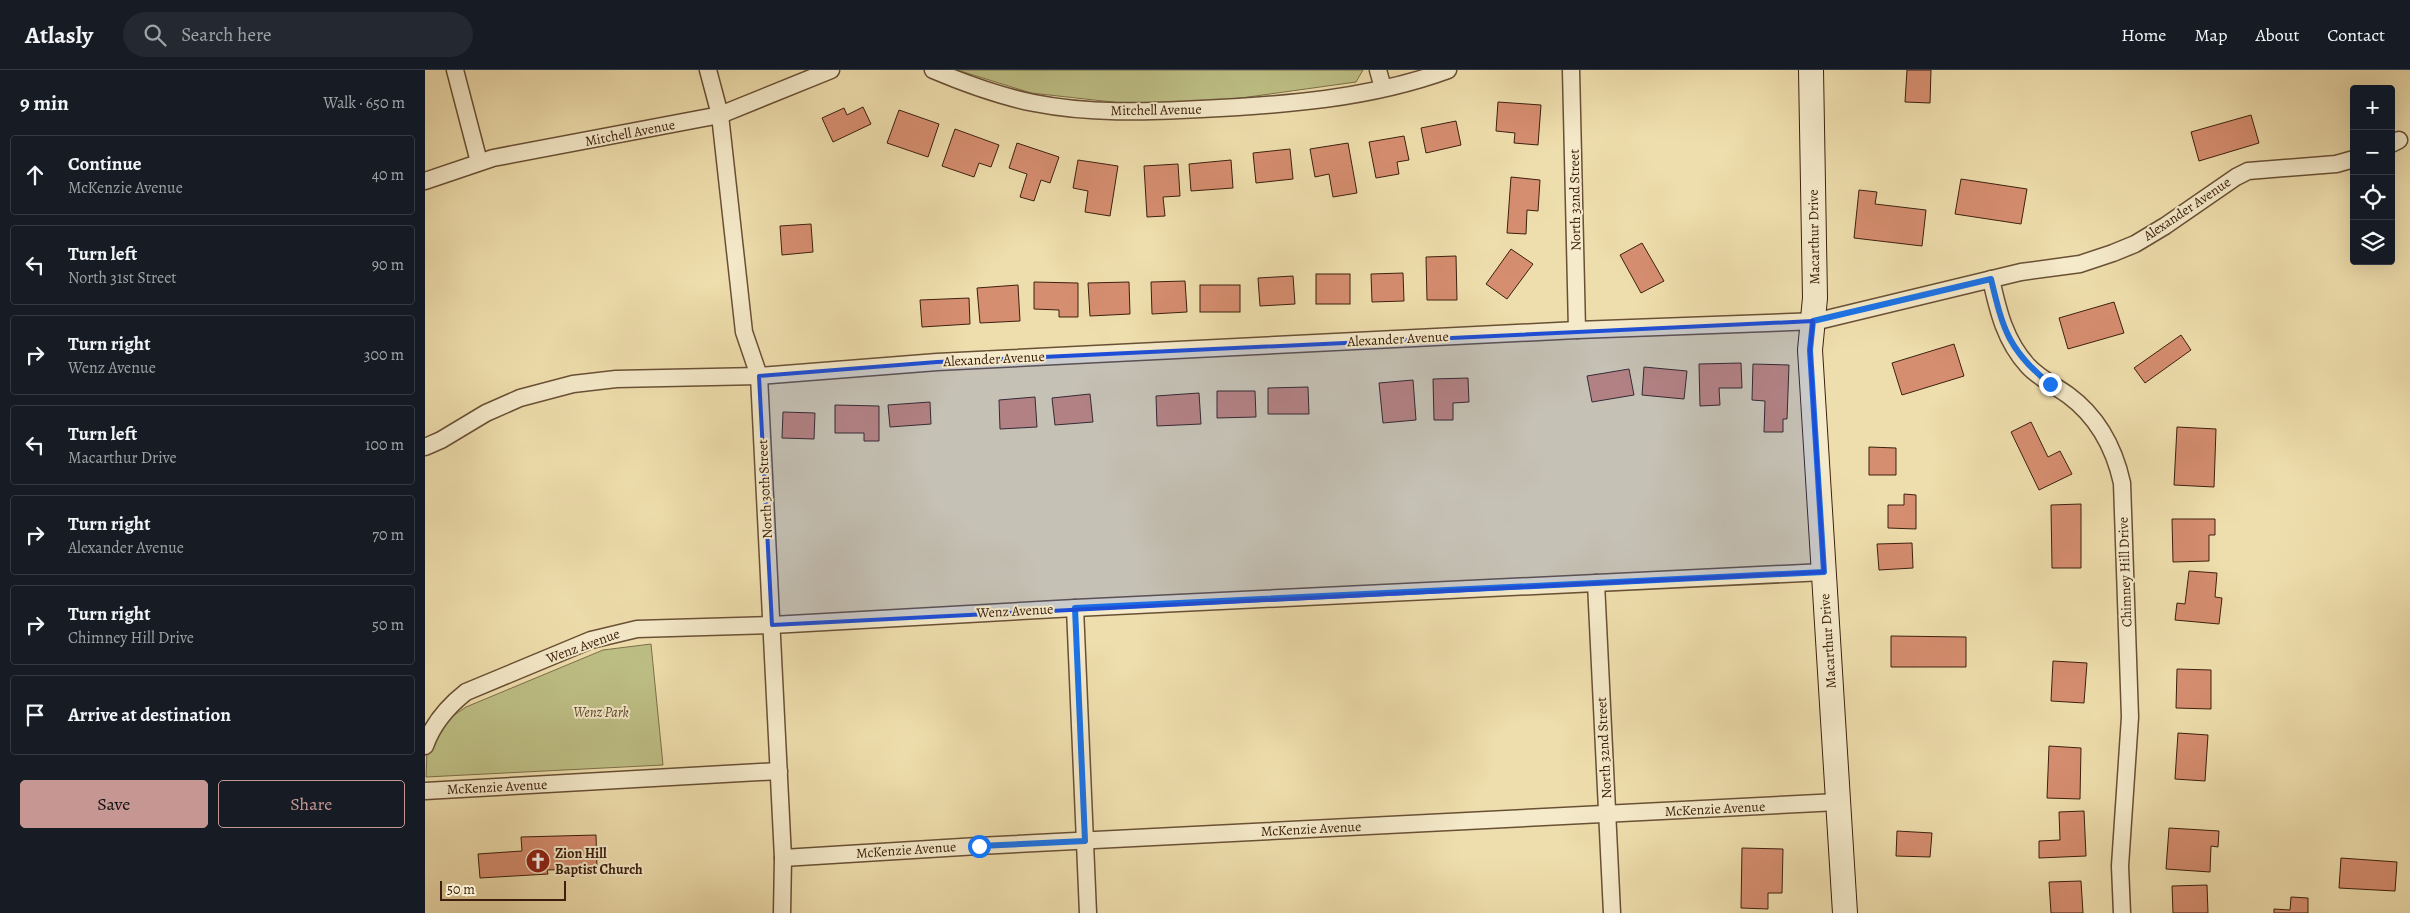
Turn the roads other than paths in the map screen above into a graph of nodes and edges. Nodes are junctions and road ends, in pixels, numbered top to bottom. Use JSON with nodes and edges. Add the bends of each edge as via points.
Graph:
{"nodes":[{"id":1,"x":455,"y":70,"type":"edge"},
{"id":2,"x":708,"y":70,"type":"edge"},
{"id":3,"x":831,"y":70,"type":"edge"},
{"id":4,"x":933,"y":70,"type":"edge"},
{"id":5,"x":1378,"y":70,"type":"edge"},
{"id":6,"x":1448,"y":70,"type":"edge"},
{"id":7,"x":1571,"y":70,"type":"edge"},
{"id":8,"x":1811,"y":70,"type":"edge"},
{"id":9,"x":1383,"y":88,"type":"junction"},
{"id":10,"x":720,"y":115,"type":"junction"},
{"id":11,"x":2350,"y":160,"type":"edge"},
{"id":12,"x":479,"y":162,"type":"junction"},
{"id":13,"x":425,"y":181,"type":"edge"},
{"id":14,"x":1991,"y":279,"type":"junction"},
{"id":15,"x":1813,"y":321,"type":"junction"},
{"id":16,"x":1577,"y":330,"type":"junction"},
{"id":17,"x":759,"y":376,"type":"junction"},
{"id":18,"x":425,"y":446,"type":"edge"},
{"id":19,"x":1824,"y":572,"type":"junction"},
{"id":20,"x":1596,"y":583,"type":"junction"},
{"id":21,"x":1075,"y":608,"type":"junction"},
{"id":22,"x":772,"y":625,"type":"junction"},
{"id":23,"x":425,"y":746,"type":"edge"},
{"id":24,"x":779,"y":772,"type":"junction"},
{"id":25,"x":425,"y":791,"type":"edge"},
{"id":26,"x":1838,"y":802,"type":"junction"},
{"id":27,"x":1607,"y":814,"type":"junction"},
{"id":28,"x":1085,"y":841,"type":"junction"},
{"id":29,"x":783,"y":858,"type":"junction"},
{"id":30,"x":782,"y":913,"type":"edge"},
{"id":31,"x":1088,"y":913,"type":"edge"},
{"id":32,"x":1612,"y":913,"type":"edge"},
{"id":33,"x":1845,"y":913,"type":"edge"},
{"id":34,"x":2122,"y":913,"type":"edge"}],
"edges":[{"from":1,"to":12,"type":"street"},
{"from":2,"to":10,"type":"street","name":"North 30th Street"},
{"from":3,"to":10,"type":"street","name":"Mitchell Avenue"},
{"from":4,"to":9,"type":"street","name":"Mitchell Avenue","via":[[966,84],[1034,104],[1113,112],[1251,106],[1328,99]]},
{"from":5,"to":9,"type":"street"},
{"from":6,"to":9,"type":"street","name":"Mitchell Avenue"},
{"from":7,"to":16,"type":"street","name":"North 32nd Street"},
{"from":8,"to":15,"type":"main road","name":"Macarthur Drive"},
{"from":10,"to":12,"type":"street","name":"Mitchell Avenue"},
{"from":10,"to":17,"type":"street","name":"North 30th Street","via":[[744,332]]},
{"from":11,"to":14,"type":"street","name":"Alexander Avenue","via":[[2248,171],[2135,244],[2080,264]]},
{"from":12,"to":13,"type":"street","name":"Mitchell Avenue"},
{"from":14,"to":15,"type":"street","name":"Alexander Avenue"},
{"from":14,"to":34,"type":"street","name":"Chimney Hill Drive","via":[[2001,324],[2018,353],[2029,367],[2078,403],[2099,425],[2118,462],[2122,483],[2130,717],[2120,866]]},
{"from":15,"to":16,"type":"street","name":"Alexander Avenue"},
{"from":15,"to":19,"type":"main road","name":"Macarthur Drive","via":[[1810,350]]},
{"from":16,"to":17,"type":"street","name":"Alexander Avenue","via":[[937,362]]},
{"from":17,"to":18,"type":"street","name":"Alexander Avenue","via":[[615,379],[573,384],[520,398]]},
{"from":17,"to":22,"type":"street","name":"North 30th Street"},
{"from":19,"to":20,"type":"street","name":"Wenz Avenue"},
{"from":19,"to":26,"type":"main road","name":"Macarthur Drive"},
{"from":20,"to":21,"type":"street","name":"Wenz Avenue"},
{"from":20,"to":27,"type":"street","name":"North 32nd Street"},
{"from":21,"to":22,"type":"street","name":"Wenz Avenue"},
{"from":21,"to":28,"type":"street"},
{"from":22,"to":23,"type":"street","name":"Wenz Avenue","via":[[637,629],[591,640],[466,692],[439,718]]},
{"from":22,"to":24,"type":"street","name":"North 30th Street"},
{"from":24,"to":25,"type":"street","name":"McKenzie Avenue"},
{"from":24,"to":29,"type":"street","name":"North 30th Street"},
{"from":26,"to":27,"type":"street","name":"McKenzie Avenue"},
{"from":26,"to":33,"type":"main road","name":"Macarthur Drive"},
{"from":27,"to":28,"type":"street","name":"McKenzie Avenue"},
{"from":27,"to":32,"type":"street","name":"North 32nd Street"},
{"from":28,"to":29,"type":"street","name":"McKenzie Avenue"},
{"from":28,"to":31,"type":"street"},
{"from":29,"to":30,"type":"street","name":"North 30th Street"}]}
